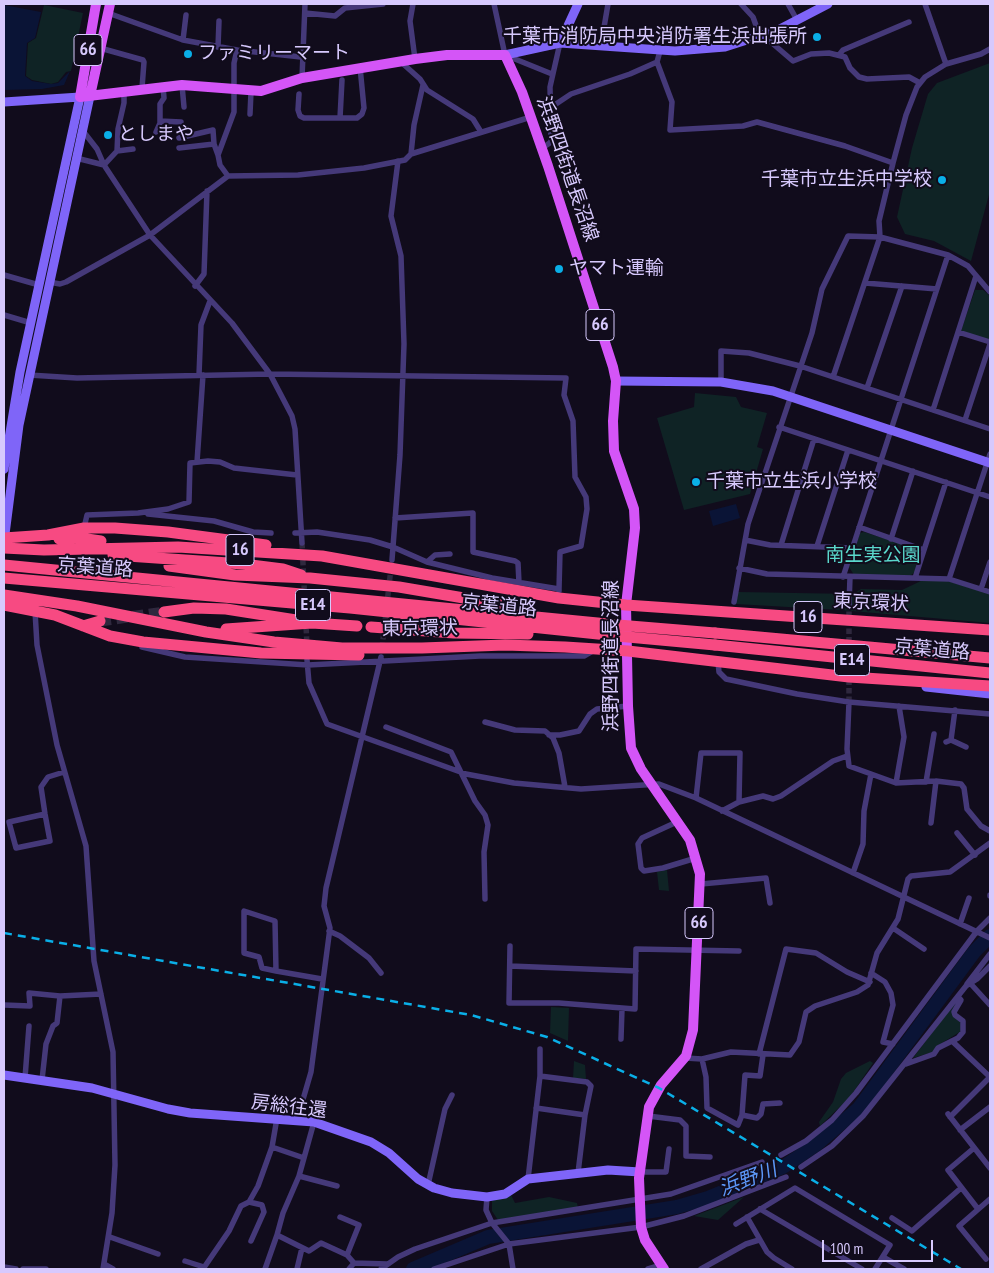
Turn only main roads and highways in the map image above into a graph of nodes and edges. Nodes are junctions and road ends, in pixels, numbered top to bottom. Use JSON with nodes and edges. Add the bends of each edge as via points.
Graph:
{"nodes":[{"id":1,"x":96,"y":4,"type":"edge"},
{"id":2,"x":109,"y":8,"type":"edge"},
{"id":3,"x":85,"y":96,"type":"junction"},
{"id":4,"x":20,"y":538,"type":"junction"},
{"id":5,"x":101,"y":541,"type":"dead end"},
{"id":6,"x":5,"y":543,"type":"edge"},
{"id":7,"x":44,"y":550,"type":"junction"},
{"id":8,"x":322,"y":556,"type":"junction"},
{"id":9,"x":7,"y":566,"type":"edge"},
{"id":10,"x":168,"y":566,"type":"dead end"},
{"id":11,"x":5,"y":578,"type":"edge"},
{"id":12,"x":310,"y":578,"type":"junction"},
{"id":13,"x":4,"y":594,"type":"edge"},
{"id":14,"x":4,"y":605,"type":"edge"},
{"id":15,"x":626,"y":605,"type":"junction"},
{"id":16,"x":164,"y":612,"type":"tunnel mouth"},
{"id":17,"x":100,"y":621,"type":"tunnel mouth"},
{"id":18,"x":150,"y":622,"type":"junction"},
{"id":19,"x":600,"y":622,"type":"junction"},
{"id":20,"x":312,"y":623,"type":"junction"},
{"id":21,"x":83,"y":626,"type":"junction"},
{"id":22,"x":357,"y":626,"type":"dead end"},
{"id":23,"x":371,"y":627,"type":"dead end"},
{"id":24,"x":990,"y":630,"type":"edge"},
{"id":25,"x":618,"y":631,"type":"junction"},
{"id":26,"x":582,"y":633,"type":"junction"},
{"id":27,"x":715,"y":639,"type":"junction"},
{"id":28,"x":422,"y":648,"type":"junction"},
{"id":29,"x":628,"y":651,"type":"junction"},
{"id":30,"x":990,"y":658,"type":"edge"},
{"id":31,"x":990,"y":673,"type":"edge"},
{"id":32,"x":990,"y":686,"type":"edge"},
{"id":33,"x":663,"y":1267,"type":"edge"}],
"edges":[{"from":1,"to":3,"type":"main road","number":"66"},
{"from":2,"to":3,"type":"main road","number":"66"},
{"from":3,"to":15,"type":"main road","name":"浜野四街道長沼線","number":"66","via":[[182,85],[251,92],[360,67],[447,55],[505,55],[531,117],[616,381],[614,451],[635,515]]},
{"from":4,"to":5,"type":"highway"},
{"from":4,"to":6,"type":"highway"},
{"from":4,"to":8,"type":"highway","via":[[84,528],[115,528],[210,536]]},
{"from":6,"to":7,"type":"highway","name":"東京環状","number":"16"},
{"from":7,"to":8,"type":"highway","name":"東京環状","number":"16","via":[[178,548]]},
{"from":7,"to":12,"type":"highway","via":[[206,560],[283,569]]},
{"from":8,"to":15,"type":"highway","name":"東京環状","number":"16"},
{"from":9,"to":19,"type":"highway","name":"京葉道路","number":"E14"},
{"from":10,"to":12,"type":"highway","via":[[235,575]]},
{"from":11,"to":26,"type":"highway","name":"京葉道路","number":"E14","via":[[320,605]]},
{"from":12,"to":19,"type":"highway","via":[[417,589],[462,599],[585,616]]},
{"from":13,"to":18,"type":"highway","name":"東京環状"},
{"from":14,"to":21,"type":"highway","via":[[55,615]]},
{"from":15,"to":24,"type":"highway","name":"東京環状","number":"16"},
{"from":15,"to":29,"type":"main road","name":"浜野四街道長沼線","number":"66"},
{"from":16,"to":20,"type":"highway","via":[[194,608],[226,609]]},
{"from":17,"to":21,"type":"highway"},
{"from":18,"to":20,"type":"highway","via":[[240,629]]},
{"from":18,"to":28,"type":"highway","name":"東京環状","via":[[274,642],[342,648]]},
{"from":19,"to":25,"type":"highway","name":"京葉道路","number":"E14"},
{"from":20,"to":22,"type":"highway"},
{"from":21,"to":28,"type":"highway","via":[[110,636],[144,642],[312,656],[407,653]]},
{"from":23,"to":26,"type":"highway","via":[[454,633]]},
{"from":25,"to":26,"type":"highway","name":"京葉道路","number":"E14"},
{"from":25,"to":27,"type":"highway","name":"京葉道路","number":"E14","bridge":true},
{"from":27,"to":30,"type":"highway","name":"京葉道路","number":"E14"},
{"from":27,"to":31,"type":"highway","name":"京葉道路","number":"E14"},
{"from":28,"to":29,"type":"highway","name":"東京環状","via":[[505,645]]},
{"from":29,"to":32,"type":"highway","name":"東京環状","via":[[849,677]]},
{"from":29,"to":33,"type":"main road","name":"浜野四街道長沼線","number":"66","via":[[631,748],[641,769],[679,821],[697,858],[701,884],[693,1030],[685,1058],[652,1099],[640,1172],[641,1227],[645,1240]]}]}
